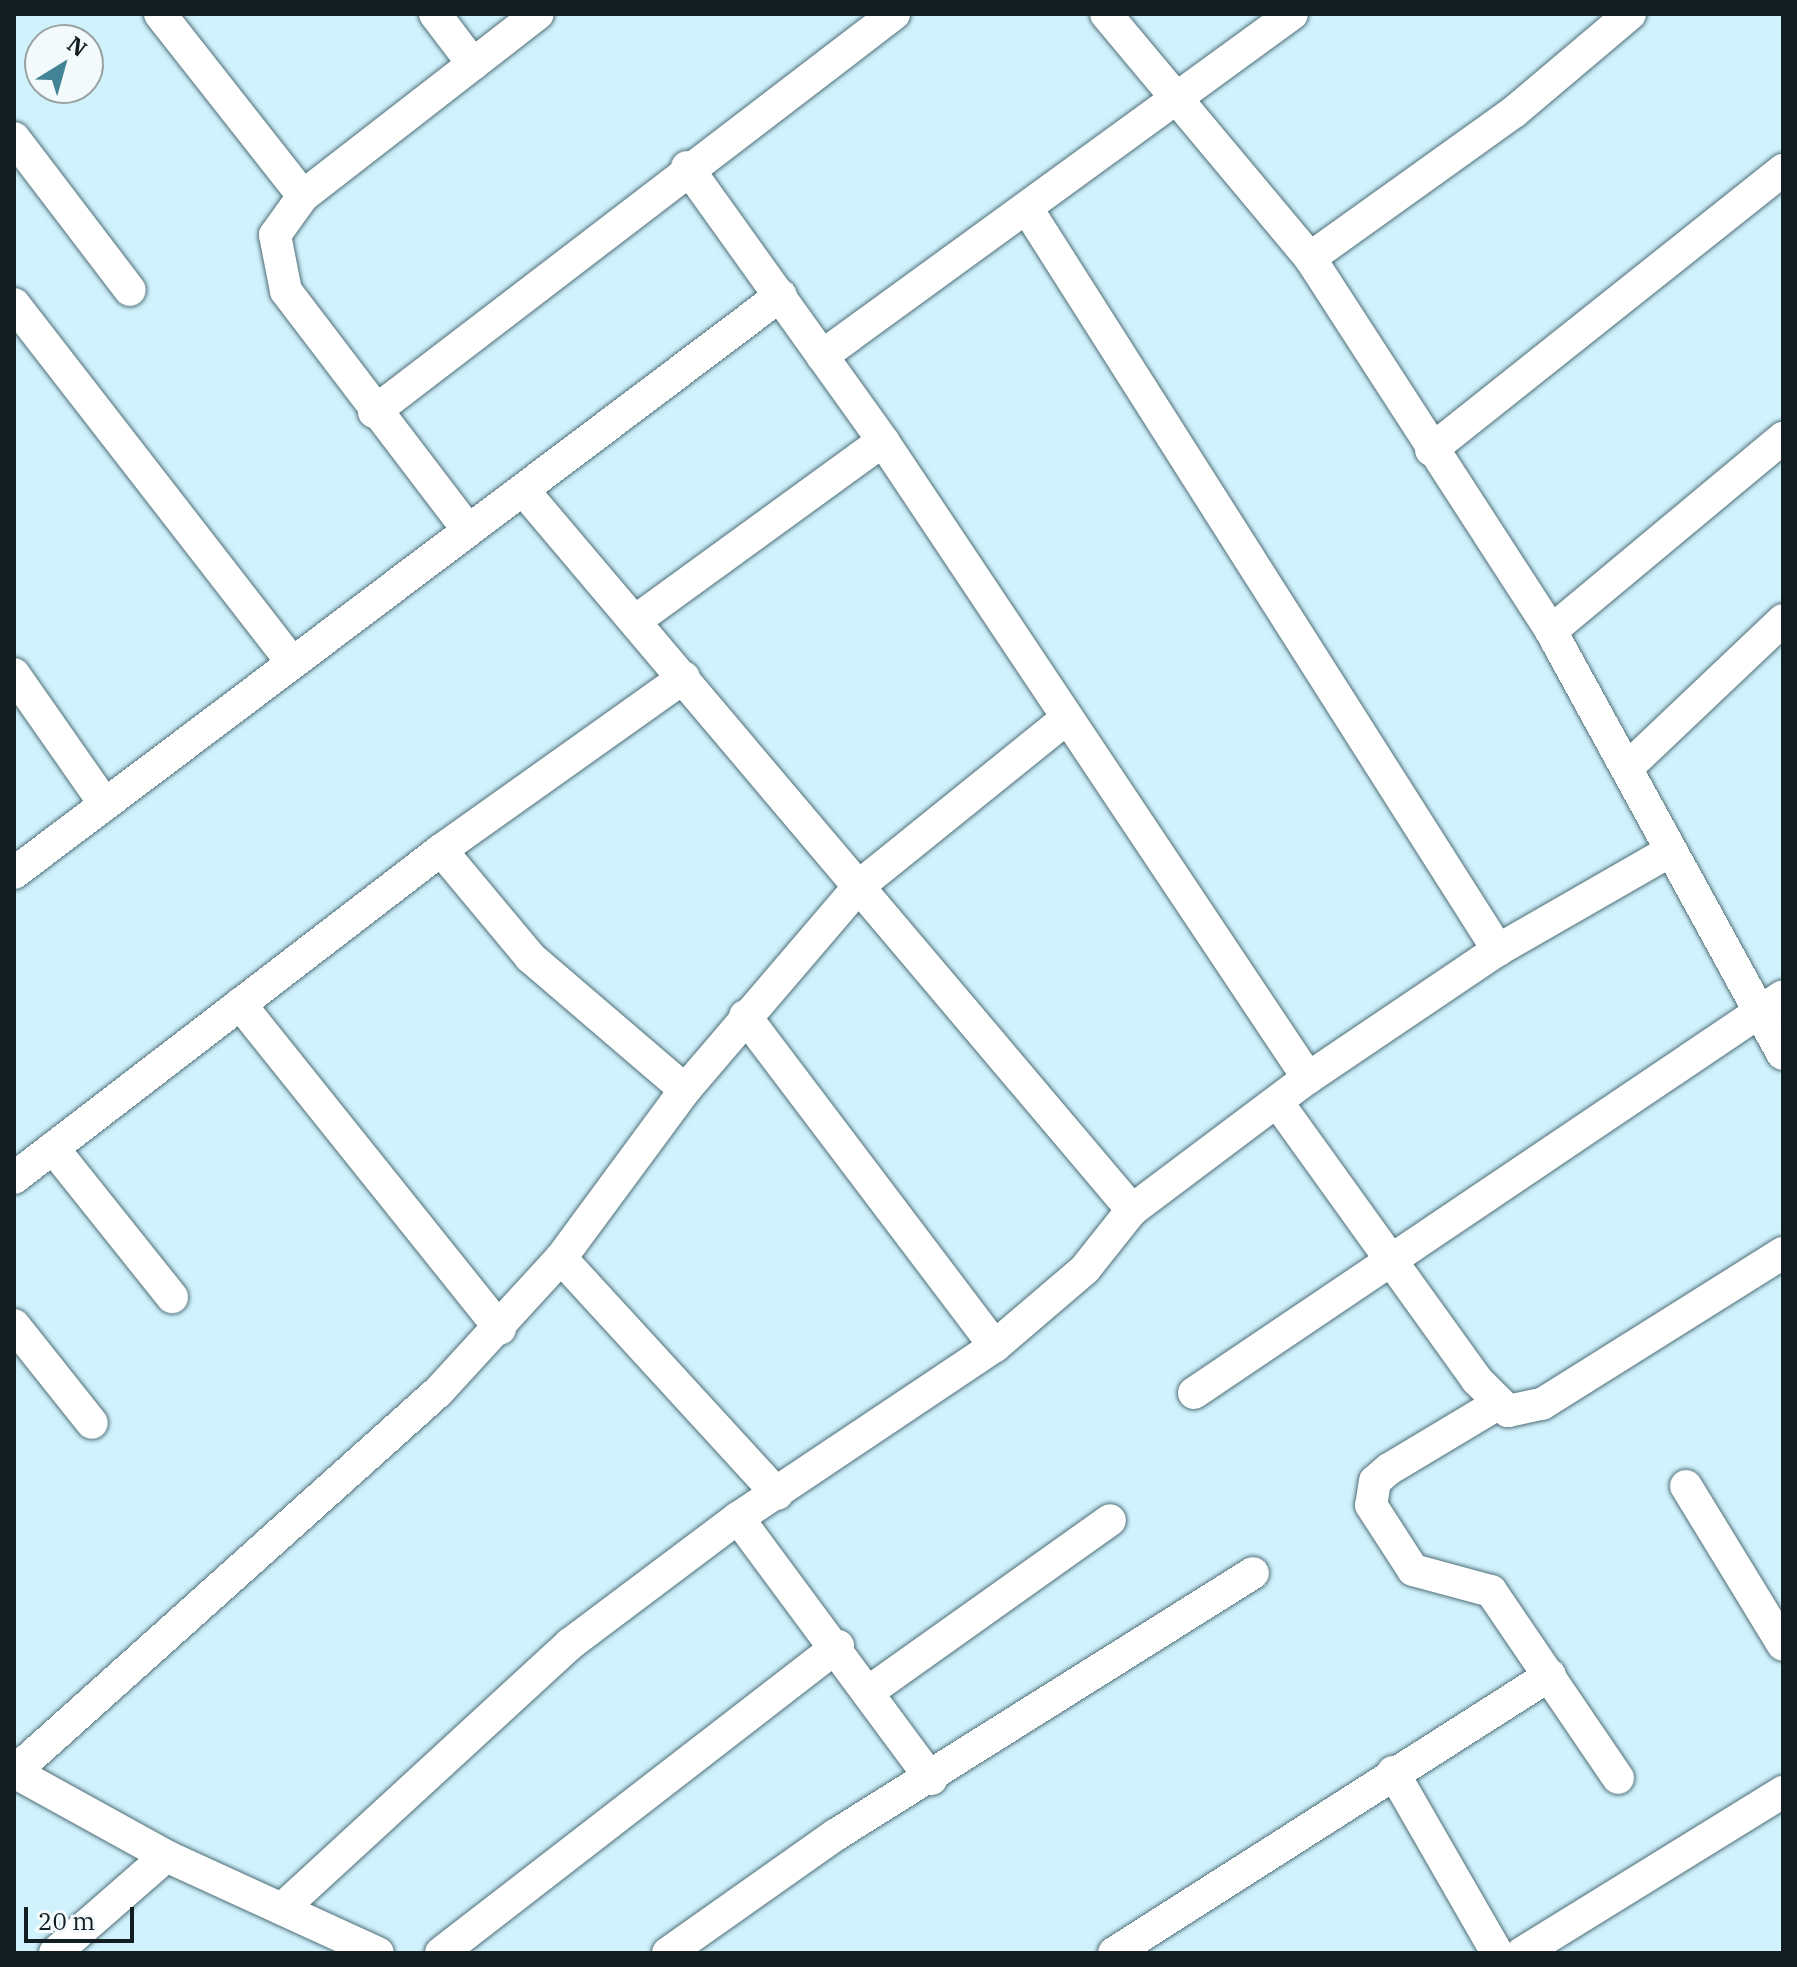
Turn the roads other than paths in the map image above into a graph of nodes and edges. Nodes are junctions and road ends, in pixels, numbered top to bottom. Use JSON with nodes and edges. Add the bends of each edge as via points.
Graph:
{"nodes":[{"id":1,"x":160,"y":14,"type":"edge"},
{"id":2,"x":435,"y":14,"type":"edge"},
{"id":3,"x":538,"y":14,"type":"edge"},
{"id":4,"x":894,"y":14,"type":"edge"},
{"id":5,"x":1106,"y":14,"type":"edge"},
{"id":6,"x":1292,"y":14,"type":"edge"},
{"id":7,"x":1630,"y":14,"type":"edge"},
{"id":8,"x":473,"y":64,"type":"junction"},
{"id":9,"x":1175,"y":101,"type":"junction"},
{"id":10,"x":14,"y":138,"type":"edge"},
{"id":11,"x":687,"y":167,"type":"junction"},
{"id":12,"x":1783,"y":170,"type":"edge"},
{"id":13,"x":303,"y":196,"type":"junction"},
{"id":14,"x":1028,"y":210,"type":"junction"},
{"id":15,"x":1310,"y":258,"type":"junction"},
{"id":16,"x":130,"y":290,"type":"dead end"},
{"id":17,"x":781,"y":295,"type":"junction"},
{"id":18,"x":14,"y":304,"type":"edge"},
{"id":19,"x":822,"y":356,"type":"junction"},
{"id":20,"x":374,"y":412,"type":"junction"},
{"id":21,"x":883,"y":441,"type":"junction"},
{"id":22,"x":1780,"y":446,"type":"edge"},
{"id":23,"x":1431,"y":450,"type":"junction"},
{"id":24,"x":524,"y":491,"type":"junction"},
{"id":25,"x":466,"y":527,"type":"junction"},
{"id":26,"x":1783,"y":620,"type":"edge"},
{"id":27,"x":635,"y":621,"type":"junction"},
{"id":28,"x":1551,"y":631,"type":"junction"},
{"id":29,"x":291,"y":661,"type":"junction"},
{"id":30,"x":684,"y":677,"type":"junction"},
{"id":31,"x":20,"y":693,"type":"edge"},
{"id":32,"x":1065,"y":720,"type":"junction"},
{"id":33,"x":1627,"y":768,"type":"junction"},
{"id":34,"x":104,"y":803,"type":"junction"},
{"id":35,"x":441,"y":850,"type":"junction"},
{"id":36,"x":1667,"y":853,"type":"junction"},
{"id":37,"x":14,"y":873,"type":"edge"},
{"id":38,"x":859,"y":886,"type":"junction"},
{"id":39,"x":1498,"y":950,"type":"junction"},
{"id":40,"x":240,"y":1004,"type":"junction"},
{"id":41,"x":1770,"y":1004,"type":"edge"},
{"id":42,"x":745,"y":1016,"type":"junction"},
{"id":43,"x":1783,"y":1054,"type":"edge"},
{"id":44,"x":1308,"y":1078,"type":"junction"},
{"id":45,"x":685,"y":1090,"type":"junction"},
{"id":46,"x":1278,"y":1103,"type":"junction"},
{"id":47,"x":53,"y":1148,"type":"junction"},
{"id":48,"x":14,"y":1178,"type":"edge"},
{"id":49,"x":1132,"y":1210,"type":"junction"},
{"id":50,"x":1783,"y":1253,"type":"edge"},
{"id":51,"x":1390,"y":1256,"type":"junction"},
{"id":52,"x":561,"y":1258,"type":"junction"},
{"id":53,"x":172,"y":1297,"type":"dead end"},
{"id":54,"x":14,"y":1325,"type":"edge"},
{"id":55,"x":500,"y":1329,"type":"junction"},
{"id":56,"x":995,"y":1346,"type":"junction"},
{"id":57,"x":1194,"y":1393,"type":"dead end"},
{"id":58,"x":1496,"y":1405,"type":"junction"},
{"id":59,"x":92,"y":1423,"type":"dead end"},
{"id":60,"x":1686,"y":1486,"type":"dead end"},
{"id":61,"x":777,"y":1494,"type":"junction"},
{"id":62,"x":738,"y":1518,"type":"junction"},
{"id":63,"x":1110,"y":1520,"type":"dead end"},
{"id":64,"x":1253,"y":1573,"type":"dead end"},
{"id":65,"x":1783,"y":1645,"type":"edge"},
{"id":66,"x":838,"y":1646,"type":"junction"},
{"id":67,"x":1550,"y":1675,"type":"junction"},
{"id":68,"x":871,"y":1690,"type":"junction"},
{"id":69,"x":14,"y":1772,"type":"edge"},
{"id":70,"x":1393,"y":1772,"type":"junction"},
{"id":71,"x":1618,"y":1778,"type":"dead end"},
{"id":72,"x":931,"y":1779,"type":"junction"},
{"id":73,"x":1783,"y":1792,"type":"edge"},
{"id":74,"x":166,"y":1856,"type":"junction"},
{"id":75,"x":284,"y":1907,"type":"junction"},
{"id":76,"x":361,"y":1950,"type":"edge"},
{"id":77,"x":1519,"y":1952,"type":"edge"},
{"id":78,"x":55,"y":1953,"type":"edge"},
{"id":79,"x":441,"y":1953,"type":"edge"},
{"id":80,"x":668,"y":1953,"type":"edge"},
{"id":81,"x":1114,"y":1953,"type":"edge"}],
"edges":[{"from":1,"to":13,"type":"street"},
{"from":2,"to":8,"type":"street"},
{"from":3,"to":8,"type":"street"},
{"from":4,"to":11,"type":"street"},
{"from":5,"to":9,"type":"street"},
{"from":6,"to":9,"type":"street"},
{"from":7,"to":15,"type":"street","via":[[1491,130]]},
{"from":8,"to":13,"type":"street"},
{"from":9,"to":14,"type":"street"},
{"from":9,"to":15,"type":"street"},
{"from":10,"to":16,"type":"street"},
{"from":11,"to":17,"type":"street"},
{"from":11,"to":20,"type":"street"},
{"from":12,"to":23,"type":"street"},
{"from":13,"to":20,"type":"street","via":[[275,235],[277,269]]},
{"from":14,"to":19,"type":"street"},
{"from":14,"to":39,"type":"street"},
{"from":15,"to":23,"type":"street"},
{"from":17,"to":19,"type":"street"},
{"from":17,"to":24,"type":"street"},
{"from":18,"to":29,"type":"street"},
{"from":19,"to":21,"type":"street"},
{"from":20,"to":25,"type":"street"},
{"from":21,"to":27,"type":"street"},
{"from":21,"to":32,"type":"street"},
{"from":22,"to":28,"type":"street"},
{"from":23,"to":28,"type":"street"},
{"from":24,"to":25,"type":"street"},
{"from":24,"to":27,"type":"street"},
{"from":25,"to":29,"type":"street"},
{"from":26,"to":33,"type":"street"},
{"from":27,"to":30,"type":"street"},
{"from":28,"to":33,"type":"street"},
{"from":29,"to":34,"type":"street"},
{"from":30,"to":35,"type":"street"},
{"from":30,"to":38,"type":"street"},
{"from":31,"to":34,"type":"street"},
{"from":32,"to":38,"type":"street"},
{"from":32,"to":44,"type":"street"},
{"from":33,"to":36,"type":"street"},
{"from":34,"to":37,"type":"street"},
{"from":35,"to":40,"type":"street"},
{"from":35,"to":45,"type":"street","via":[[530,957]]},
{"from":36,"to":39,"type":"street"},
{"from":36,"to":41,"type":"street"},
{"from":38,"to":42,"type":"street"},
{"from":38,"to":49,"type":"street"},
{"from":39,"to":44,"type":"street"},
{"from":40,"to":47,"type":"street"},
{"from":40,"to":55,"type":"street"},
{"from":41,"to":43,"type":"street"},
{"from":41,"to":51,"type":"street"},
{"from":42,"to":45,"type":"street"},
{"from":42,"to":56,"type":"street"},
{"from":44,"to":46,"type":"street"},
{"from":45,"to":52,"type":"street"},
{"from":46,"to":49,"type":"street"},
{"from":46,"to":51,"type":"street"},
{"from":47,"to":48,"type":"street"},
{"from":47,"to":53,"type":"street"},
{"from":49,"to":56,"type":"street","via":[[1085,1269]]},
{"from":50,"to":58,"type":"street","via":[[1542,1404],[1523,1412]]},
{"from":51,"to":57,"type":"street"},
{"from":51,"to":58,"type":"street"},
{"from":52,"to":55,"type":"street"},
{"from":52,"to":61,"type":"street"},
{"from":54,"to":59,"type":"street"},
{"from":55,"to":69,"type":"street"},
{"from":56,"to":61,"type":"street"},
{"from":58,"to":67,"type":"street","via":[[1389,1469],[1375,1481],[1371,1505],[1413,1570],[1491,1591]]},
{"from":60,"to":65,"type":"street"},
{"from":61,"to":62,"type":"street"},
{"from":62,"to":66,"type":"street"},
{"from":62,"to":75,"type":"street","via":[[570,1644]]},
{"from":63,"to":68,"type":"street"},
{"from":64,"to":72,"type":"street"},
{"from":66,"to":68,"type":"street"},
{"from":66,"to":79,"type":"street"},
{"from":67,"to":70,"type":"street"},
{"from":67,"to":71,"type":"street"},
{"from":68,"to":72,"type":"street"},
{"from":69,"to":74,"type":"street"},
{"from":70,"to":77,"type":"street"},
{"from":70,"to":81,"type":"street"},
{"from":72,"to":80,"type":"street","via":[[768,1880]]},
{"from":73,"to":77,"type":"street"},
{"from":74,"to":75,"type":"street"},
{"from":74,"to":78,"type":"street"},
{"from":75,"to":76,"type":"street"}]}
